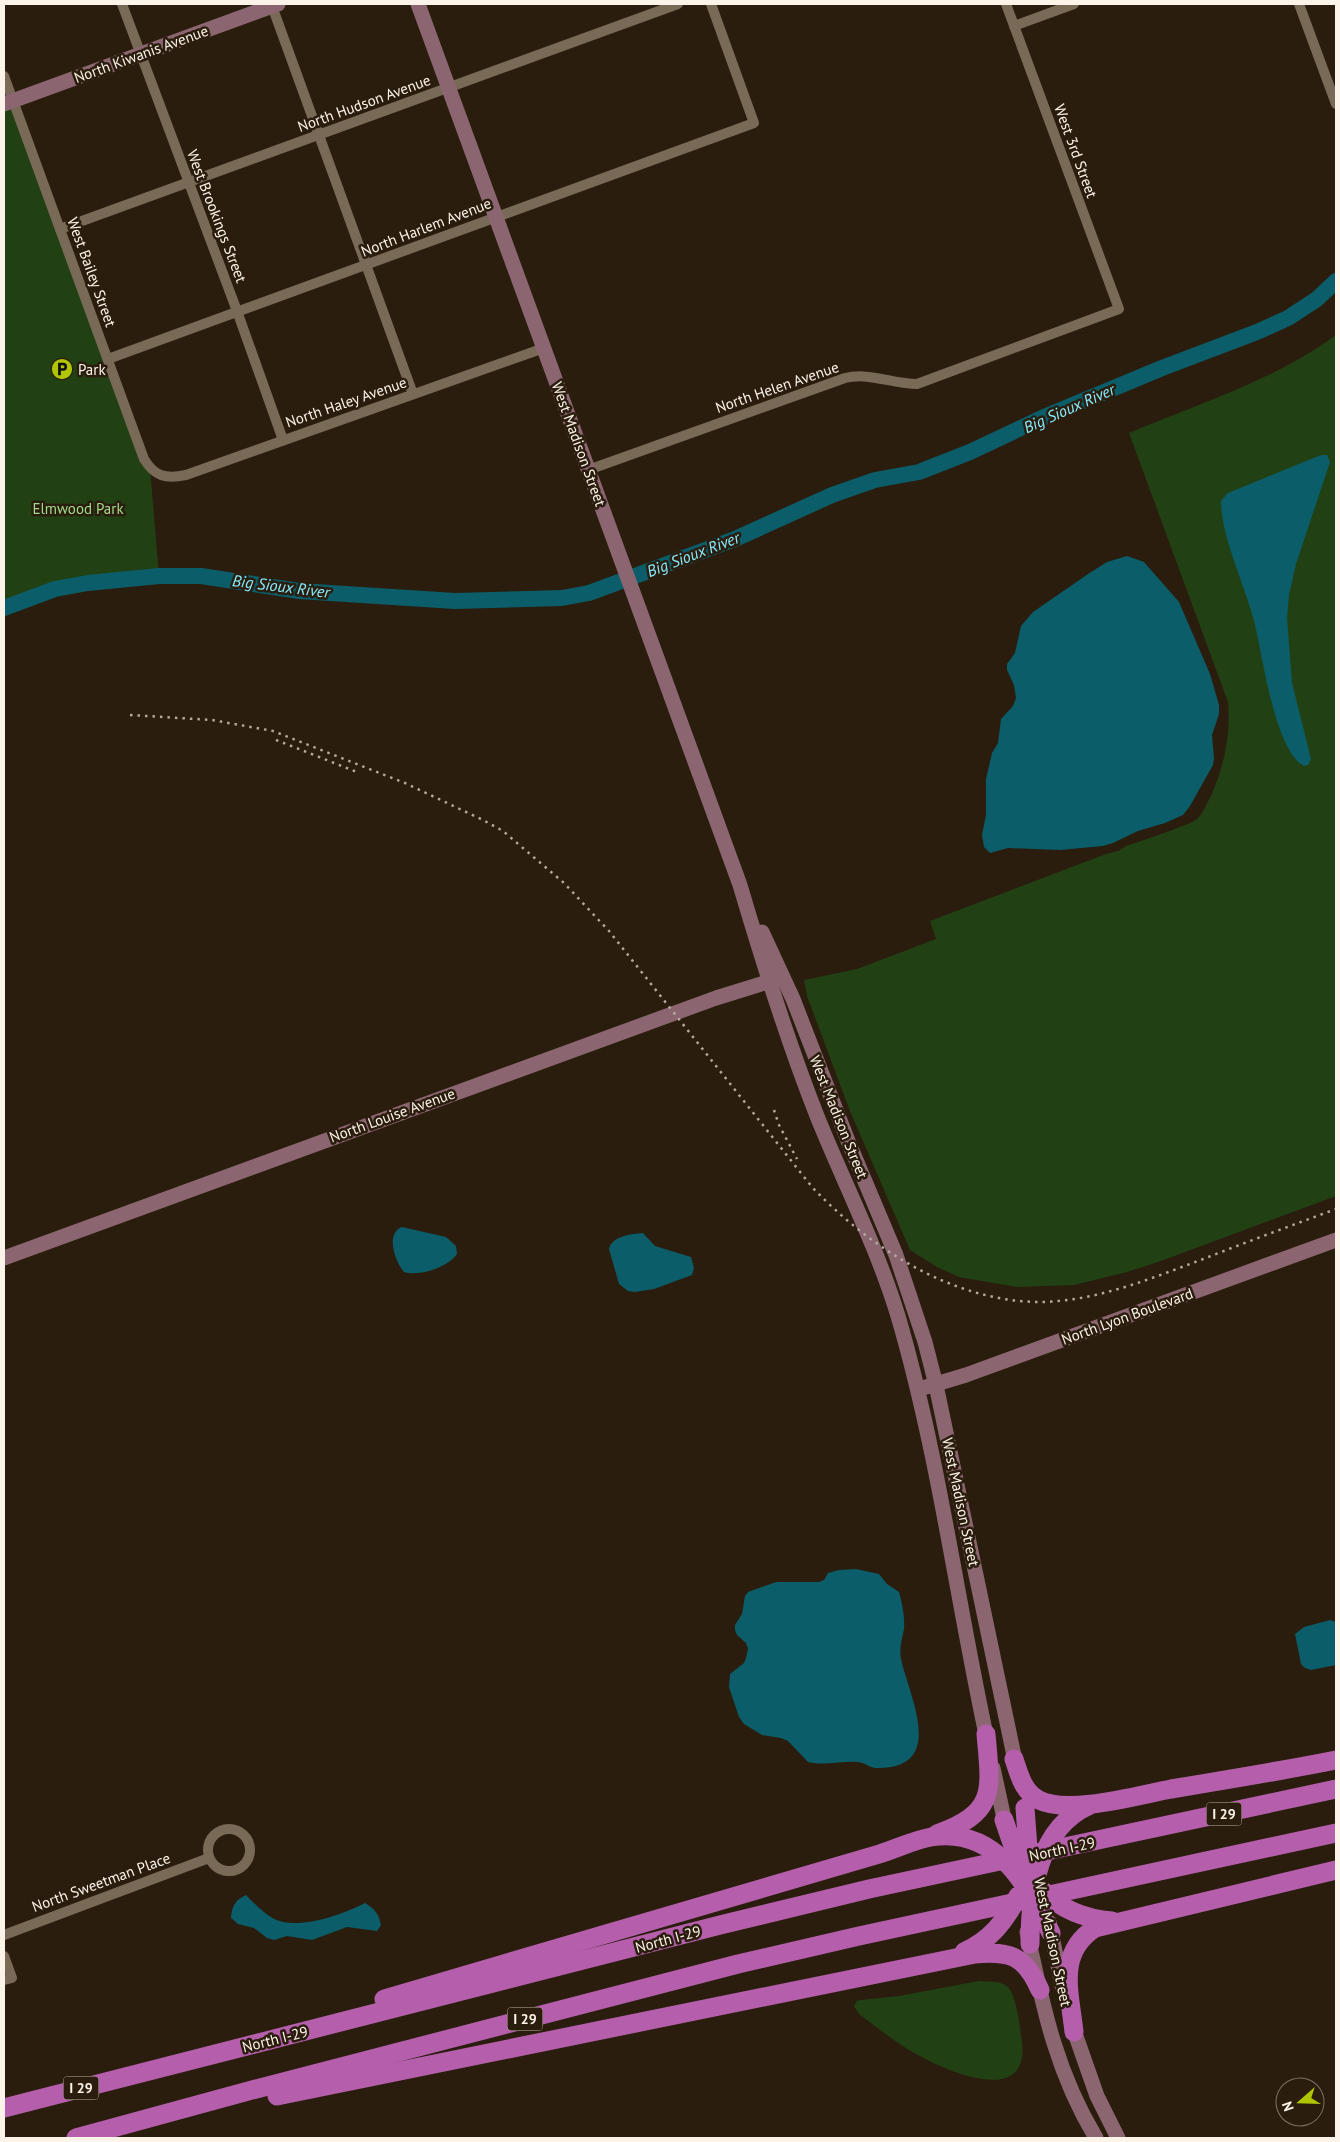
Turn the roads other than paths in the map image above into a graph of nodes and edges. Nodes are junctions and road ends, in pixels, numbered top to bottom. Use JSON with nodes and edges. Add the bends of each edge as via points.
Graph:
{"nodes":[{"id":1,"x":122,"y":4,"type":"edge"},
{"id":2,"x":418,"y":4,"type":"edge"},
{"id":3,"x":678,"y":4,"type":"edge"},
{"id":4,"x":711,"y":4,"type":"edge"},
{"id":5,"x":1006,"y":4,"type":"edge"},
{"id":6,"x":1074,"y":4,"type":"edge"},
{"id":7,"x":1299,"y":4,"type":"edge"},
{"id":8,"x":275,"y":5,"type":"edge"},
{"id":9,"x":1014,"y":26,"type":"junction"},
{"id":10,"x":141,"y":54,"type":"junction"},
{"id":11,"x":4,"y":76,"type":"edge"},
{"id":12,"x":448,"y":88,"type":"junction"},
{"id":13,"x":8,"y":103,"type":"edge"},
{"id":14,"x":1336,"y":104,"type":"edge"},
{"id":15,"x":319,"y":136,"type":"junction"},
{"id":16,"x":188,"y":182,"type":"junction"},
{"id":17,"x":496,"y":217,"type":"junction"},
{"id":18,"x":60,"y":230,"type":"junction"},
{"id":19,"x":366,"y":266,"type":"junction"},
{"id":20,"x":1119,"y":309,"type":"joint"},
{"id":21,"x":237,"y":311,"type":"junction"},
{"id":22,"x":544,"y":348,"type":"junction"},
{"id":23,"x":108,"y":359,"type":"junction"},
{"id":24,"x":413,"y":394,"type":"junction"},
{"id":25,"x":283,"y":440,"type":"junction"},
{"id":26,"x":588,"y":470,"type":"junction"},
{"id":27,"x":157,"y":475,"type":"joint"},
{"id":28,"x":776,"y":980,"type":"junction"},
{"id":29,"x":1336,"y":1240,"type":"edge"},
{"id":30,"x":4,"y":1258,"type":"edge"},
{"id":31,"x":936,"y":1385,"type":"junction"},
{"id":32,"x":917,"y":1389,"type":"junction"},
{"id":33,"x":986,"y":1734,"type":"junction"},
{"id":34,"x":1014,"y":1759,"type":"junction"},
{"id":35,"x":1336,"y":1760,"type":"edge"},
{"id":36,"x":1336,"y":1789,"type":"edge"},
{"id":37,"x":1104,"y":1802,"type":"junction"},
{"id":38,"x":1025,"y":1808,"type":"joint"},
{"id":39,"x":1004,"y":1820,"type":"joint"},
{"id":40,"x":1336,"y":1833,"type":"edge"},
{"id":41,"x":903,"y":1846,"type":"junction"},
{"id":42,"x":209,"y":1858,"type":"junction"},
{"id":43,"x":1336,"y":1870,"type":"edge"},
{"id":44,"x":1029,"y":1882,"type":"junction"},
{"id":45,"x":1118,"y":1922,"type":"junction"},
{"id":46,"x":1051,"y":1933,"type":"joint"},
{"id":47,"x":4,"y":1935,"type":"edge"},
{"id":48,"x":1030,"y":1944,"type":"joint"},
{"id":49,"x":4,"y":1956,"type":"edge"},
{"id":50,"x":951,"y":1957,"type":"junction"},
{"id":51,"x":8,"y":1979,"type":"edge"},
{"id":52,"x":1040,"y":1990,"type":"junction"},
{"id":53,"x":1074,"y":2032,"type":"junction"},
{"id":54,"x":158,"y":2068,"type":"junction"},
{"id":55,"x":4,"y":2108,"type":"edge"},
{"id":56,"x":102,"y":2132,"type":"junction"},
{"id":57,"x":76,"y":2138,"type":"edge"},
{"id":58,"x":1096,"y":2138,"type":"edge"},
{"id":59,"x":1118,"y":2138,"type":"edge"}],
"edges":[{"from":1,"to":10,"type":"street","name":"West Brookings Street"},
{"from":2,"to":12,"type":"main road","name":"West Madison Street"},
{"from":3,"to":12,"type":"street","name":"North Hudson Avenue"},
{"from":4,"to":17,"type":"street","name":"North Harlem Avenue","via":[[754,122]]},
{"from":5,"to":9,"type":"street","name":"West 3rd Street"},
{"from":6,"to":9,"type":"street"},
{"from":7,"to":14,"type":"street"},
{"from":8,"to":10,"type":"main road","name":"North Kiwanis Avenue"},
{"from":8,"to":15,"type":"street"},
{"from":9,"to":20,"type":"street","name":"West 3rd Street"},
{"from":10,"to":13,"type":"main road","name":"North Kiwanis Avenue"},
{"from":10,"to":16,"type":"street","name":"West Brookings Street"},
{"from":11,"to":13,"type":"street","name":"West Bailey Street"},
{"from":12,"to":15,"type":"street","name":"North Hudson Avenue"},
{"from":12,"to":17,"type":"main road","name":"West Madison Street"},
{"from":13,"to":18,"type":"street","name":"West Bailey Street"},
{"from":15,"to":16,"type":"street","name":"North Hudson Avenue"},
{"from":15,"to":19,"type":"street"},
{"from":16,"to":18,"type":"street","name":"North Hudson Avenue"},
{"from":16,"to":21,"type":"street","name":"West Brookings Street"},
{"from":17,"to":19,"type":"street","name":"North Harlem Avenue"},
{"from":17,"to":22,"type":"main road","name":"West Madison Street"},
{"from":18,"to":23,"type":"street","name":"West Bailey Street"},
{"from":19,"to":21,"type":"street","name":"North Harlem Avenue"},
{"from":19,"to":24,"type":"street"},
{"from":20,"to":26,"type":"street","name":"North Helen Avenue","via":[[917,384],[887,382],[868,376],[845,378]]},
{"from":21,"to":23,"type":"street","name":"North Harlem Avenue"},
{"from":21,"to":25,"type":"street","name":"West Brookings Street"},
{"from":22,"to":24,"type":"street","name":"North Haley Avenue"},
{"from":22,"to":26,"type":"main road","name":"West Madison Street"},
{"from":23,"to":27,"type":"street","name":"West Bailey Street","via":[[144,459]]},
{"from":24,"to":25,"type":"street","name":"North Haley Avenue"},
{"from":25,"to":27,"type":"street","name":"North Haley Avenue","via":[[186,475],[165,478]]},
{"from":26,"to":28,"type":"main road","name":"West Madison Street"},
{"from":28,"to":30,"type":"main road","name":"North Louise Avenue","via":[[716,998]]},
{"from":28,"to":31,"type":"main road","name":"West Madison Street","via":[[793,999],[896,1255]]},
{"from":28,"to":32,"type":"main road","name":"West Madison Street","via":[[817,1116],[889,1289]]},
{"from":29,"to":31,"type":"main road","name":"North Lyon Boulevard"},
{"from":31,"to":32,"type":"main road","name":"North Lyon Boulevard"},
{"from":31,"to":34,"type":"main road","name":"West Madison Street"},
{"from":32,"to":33,"type":"main road","name":"West Madison Street"},
{"from":33,"to":39,"type":"main road","name":"West Madison Street"},
{"from":33,"to":41,"type":"highway","via":[[989,1786],[983,1804],[960,1825]]},
{"from":34,"to":37,"type":"highway","via":[[1024,1785],[1039,1800],[1062,1806]]},
{"from":34,"to":38,"type":"main road","name":"West Madison Street"},
{"from":35,"to":37,"type":"highway"},
{"from":36,"to":54,"type":"highway","name":"North I-29","number":"I 29","via":[[939,1874],[720,1925]]},
{"from":37,"to":44,"type":"highway","via":[[1080,1810],[1064,1823],[1048,1845]]},
{"from":38,"to":44,"type":"highway"},
{"from":39,"to":44,"type":"highway"},
{"from":40,"to":56,"type":"highway","number":"I 29","via":[[950,1916],[694,1976]]},
{"from":41,"to":44,"type":"highway","via":[[940,1836],[962,1839],[991,1850]]},
{"from":41,"to":54,"type":"highway"},
{"from":42,"to":42,"type":"street","via":[[218,1869],[239,1869],[249,1859],[250,1845],[237,1830],[223,1830],[211,1838]]},
{"from":42,"to":47,"type":"street","name":"North Sweetman Place"},
{"from":43,"to":45,"type":"highway"},
{"from":44,"to":45,"type":"highway","via":[[1079,1915]]},
{"from":44,"to":46,"type":"highway"},
{"from":44,"to":48,"type":"highway"},
{"from":44,"to":50,"type":"highway","via":[[992,1935],[977,1946]]},
{"from":45,"to":53,"type":"highway","via":[[1087,1933],[1071,1955],[1069,1973]]},
{"from":46,"to":53,"type":"main road","name":"West Madison Street"},
{"from":48,"to":52,"type":"main road","name":"West Madison Street"},
{"from":49,"to":51,"type":"street"},
{"from":50,"to":52,"type":"highway","via":[[990,1952],[1010,1955],[1026,1964]]},
{"from":50,"to":56,"type":"highway"},
{"from":52,"to":58,"type":"main road","name":"West Madison Street","via":[[1060,2066]]},
{"from":53,"to":59,"type":"main road","name":"West Madison Street","via":[[1097,2096]]},
{"from":54,"to":55,"type":"highway","name":"North I-29","number":"I 29"},
{"from":56,"to":57,"type":"highway","number":"I 29"}]}
